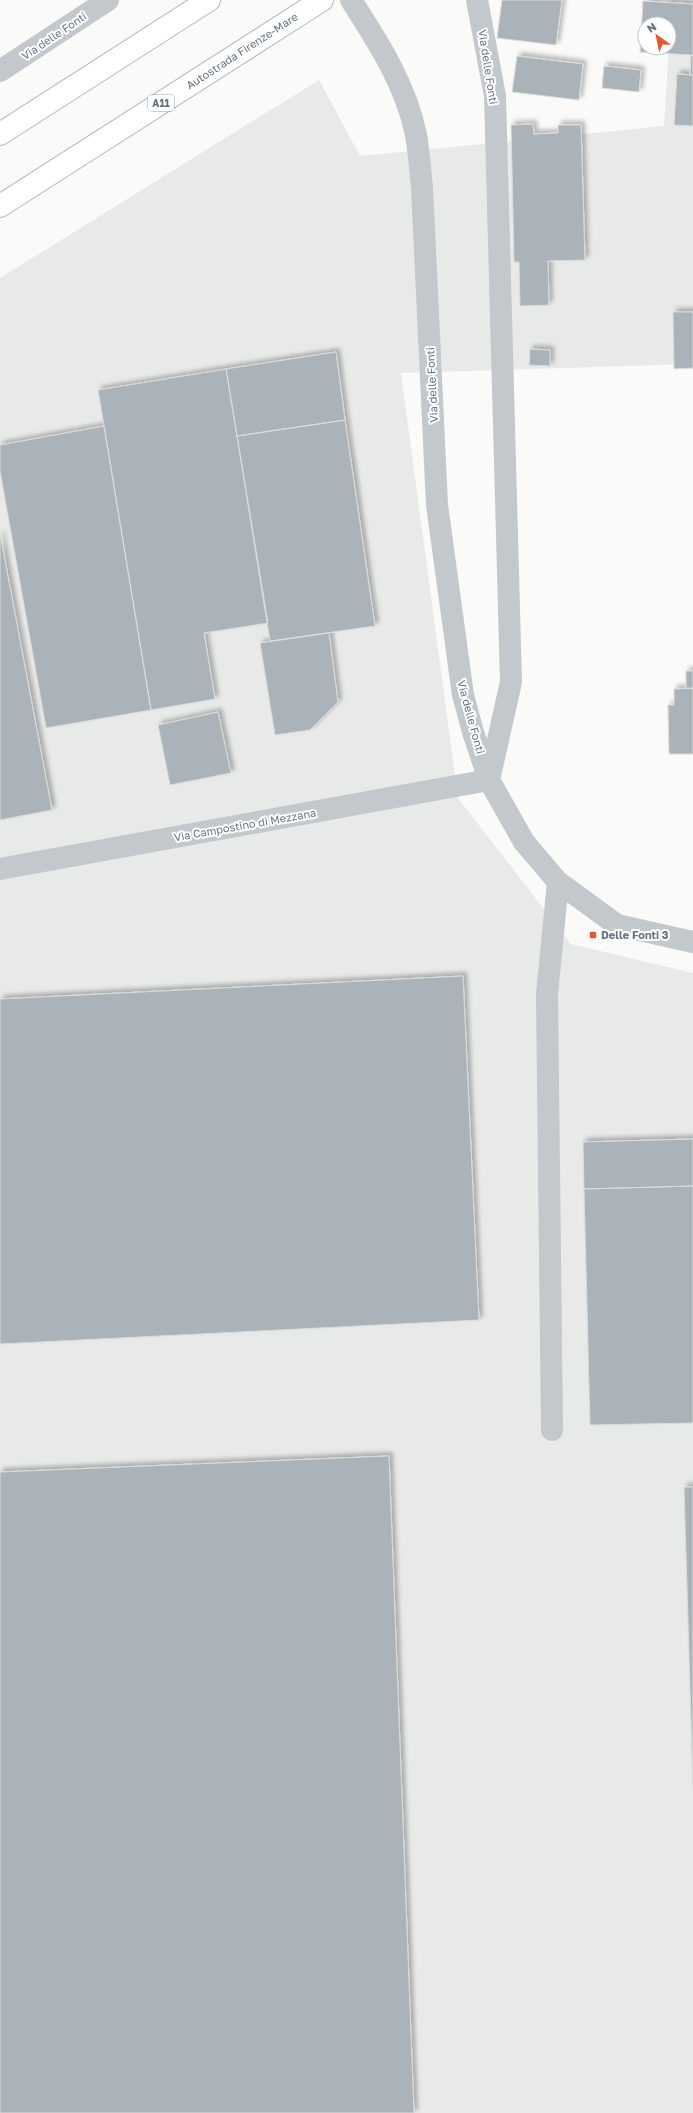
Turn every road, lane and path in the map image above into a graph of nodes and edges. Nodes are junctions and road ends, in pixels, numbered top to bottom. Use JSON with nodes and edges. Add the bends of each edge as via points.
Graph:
{"nodes":[{"id":1,"x":108,"y":0,"type":"edge"},
{"id":2,"x":209,"y":0,"type":"edge"},
{"id":3,"x":322,"y":0,"type":"edge"},
{"id":4,"x":351,"y":0,"type":"edge"},
{"id":5,"x":477,"y":0,"type":"edge"},
{"id":6,"x":0,"y":72,"type":"edge"},
{"id":7,"x":0,"y":134,"type":"edge"},
{"id":8,"x":0,"y":206,"type":"edge"},
{"id":9,"x":490,"y":780,"type":"junction"},
{"id":10,"x":0,"y":869,"type":"edge"},
{"id":11,"x":558,"y":882,"type":"junction"},
{"id":12,"x":693,"y":942,"type":"edge"},
{"id":13,"x":552,"y":1430,"type":"dead end"}],
"edges":[{"from":1,"to":6,"type":"street","name":"Via delle Fonti"},
{"from":2,"to":7,"type":"highway"},
{"from":3,"to":8,"type":"highway","name":"Autostrada Firenze-Mare","number":"A11"},
{"from":4,"to":9,"type":"street","name":"Via delle Fonti","via":[[380,45],[401,89],[416,134],[422,187],[437,505],[463,695]]},
{"from":5,"to":9,"type":"street","name":"Via delle Fonti","via":[[495,96],[511,682]]},
{"from":9,"to":10,"type":"street","name":"Via Campostino di Mezzana"},
{"from":9,"to":11,"type":"street","name":"Via delle Fonti","via":[[524,842]]},
{"from":11,"to":12,"type":"street","name":"Via delle Fonti","via":[[617,925]]},
{"from":11,"to":13,"type":"street","via":[[547,994]]}]}
